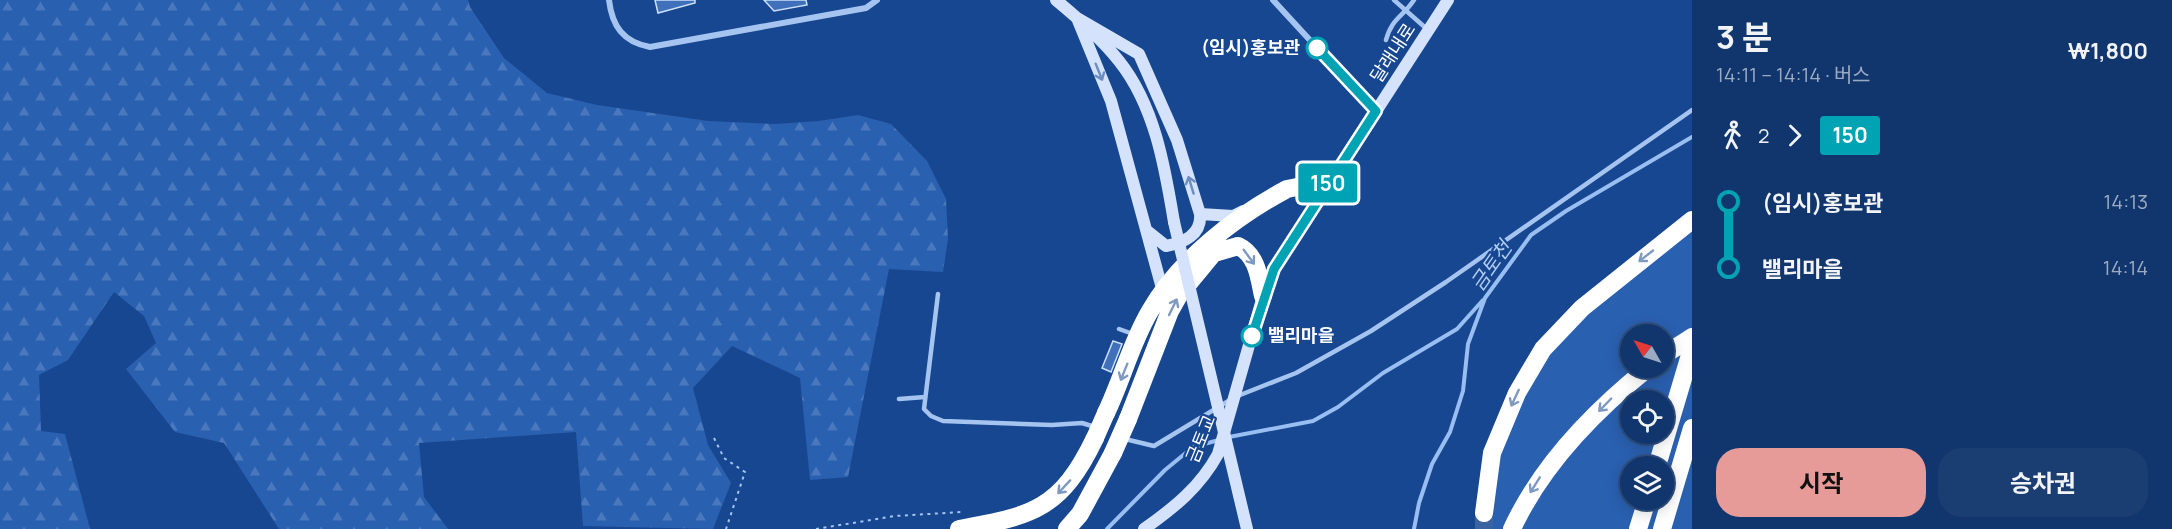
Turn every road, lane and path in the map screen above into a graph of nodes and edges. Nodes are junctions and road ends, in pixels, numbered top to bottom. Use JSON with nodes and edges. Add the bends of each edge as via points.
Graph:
{"nodes":[{"id":1,"x":609,"y":0,"type":"edge"},
{"id":2,"x":877,"y":0,"type":"edge"},
{"id":3,"x":1056,"y":0,"type":"edge"},
{"id":4,"x":1273,"y":0,"type":"edge"},
{"id":5,"x":1394,"y":0,"type":"edge"},
{"id":6,"x":1414,"y":0,"type":"edge"},
{"id":7,"x":1448,"y":0,"type":"edge"},
{"id":8,"x":1406,"y":11,"type":"junction"},
{"id":9,"x":1077,"y":18,"type":"junction"},
{"id":10,"x":1429,"y":30,"type":"junction"},
{"id":11,"x":1386,"y":40,"type":"dead end"},
{"id":12,"x":1692,"y":110,"type":"edge"},
{"id":13,"x":1376,"y":111,"type":"junction"},
{"id":14,"x":1324,"y":188,"type":"junction"},
{"id":15,"x":1267,"y":200,"type":"junction"},
{"id":16,"x":1200,"y":214,"type":"junction"},
{"id":17,"x":1692,"y":220,"type":"edge"},
{"id":18,"x":1146,"y":230,"type":"junction"},
{"id":19,"x":1214,"y":253,"type":"junction"},
{"id":20,"x":1163,"y":292,"type":"junction"},
{"id":21,"x":938,"y":294,"type":"dead end"},
{"id":22,"x":1263,"y":296,"type":"junction"},
{"id":23,"x":1119,"y":329,"type":"dead end"},
{"id":24,"x":1139,"y":335,"type":"junction"},
{"id":25,"x":1692,"y":337,"type":"edge"},
{"id":26,"x":1692,"y":348,"type":"edge"},
{"id":27,"x":1674,"y":349,"type":"edge"},
{"id":28,"x":1635,"y":378,"type":"edge"},
{"id":29,"x":925,"y":397,"type":"junction"},
{"id":30,"x":1235,"y":397,"type":"junction"},
{"id":31,"x":899,"y":399,"type":"dead end"},
{"id":32,"x":1230,"y":415,"type":"joint"},
{"id":33,"x":1104,"y":429,"type":"junction"},
{"id":34,"x":1692,"y":429,"type":"edge"},
{"id":35,"x":714,"y":438,"type":"dead end"},
{"id":36,"x":1660,"y":456,"type":"edge"},
{"id":37,"x":1644,"y":510,"type":"edge"},
{"id":38,"x":1484,"y":513,"type":"tunnel mouth"},
{"id":39,"x":962,"y":520,"type":"edge"},
{"id":40,"x":726,"y":529,"type":"edge"},
{"id":41,"x":816,"y":529,"type":"edge"},
{"id":42,"x":1067,"y":529,"type":"edge"},
{"id":43,"x":1144,"y":529,"type":"edge"},
{"id":44,"x":1247,"y":529,"type":"edge"},
{"id":45,"x":1512,"y":529,"type":"edge"},
{"id":46,"x":1638,"y":529,"type":"edge"},
{"id":47,"x":1662,"y":529,"type":"edge"}],
"edges":[{"from":1,"to":2,"type":"street","via":[[611,17],[619,32],[650,47],[866,8]]},
{"from":3,"to":9,"type":"street"},
{"from":4,"to":13,"type":"street"},
{"from":5,"to":8,"type":"lane"},
{"from":6,"to":8,"type":"lane"},
{"from":7,"to":10,"type":"street","name":"달래내로"},
{"from":8,"to":10,"type":"lane"},
{"from":8,"to":11,"type":"lane","via":[[1390,24]]},
{"from":16,"to":9,"type":"street","one_way":true,"via":[[1177,140],[1139,54]]},
{"from":9,"to":18,"type":"street","one_way":true,"via":[[1111,101]]},
{"from":9,"to":44,"type":"street","bridge":true,"via":[[1121,63],[1139,95],[1164,160],[1174,222]]},
{"from":10,"to":13,"type":"street","name":"달래내로"},
{"from":12,"to":30,"type":"lane","via":[[1371,332],[1296,373]]},
{"from":13,"to":14,"type":"street","name":"달래내로"},
{"from":14,"to":15,"type":"highway","via":[[1297,187]]},
{"from":14,"to":19,"type":"highway","via":[[1276,205]]},
{"from":14,"to":22,"type":"street","name":"달래내로","via":[[1274,269]]},
{"from":15,"to":16,"type":"street","via":[[1233,216]]},
{"from":15,"to":20,"type":"highway","via":[[1206,246]]},
{"from":16,"to":18,"type":"street","via":[[1194,233],[1182,243],[1166,246]]},
{"from":17,"to":38,"type":"highway","one_way":true,"via":[[1582,308],[1543,348],[1517,393],[1492,453]]},
{"from":18,"to":20,"type":"street"},
{"from":19,"to":22,"type":"highway","one_way":true,"via":[[1238,246],[1249,254]]},
{"from":42,"to":19,"type":"highway","one_way":true,"bridge":true,"via":[[1113,453],[1179,295]]},
{"from":20,"to":24,"type":"highway"},
{"from":21,"to":29,"type":"lane"},
{"from":22,"to":30,"type":"street","name":"달래내로"},
{"from":23,"to":24,"type":"lane"},
{"from":24,"to":33,"type":"highway","one_way":true},
{"from":25,"to":27,"type":"highway"},
{"from":26,"to":36,"type":"highway"},
{"from":28,"to":45,"type":"highway","one_way":true,"via":[[1565,446],[1536,483]]},
{"from":29,"to":31,"type":"lane"},
{"from":29,"to":33,"type":"lane","via":[[924,409],[931,417],[943,421],[1082,423]]},
{"from":30,"to":32,"type":"street","name":"달래내로"},
{"from":30,"to":33,"type":"lane","via":[[1154,446]]},
{"from":32,"to":43,"type":"street","name":"금토교","bridge":true,"via":[[1218,454],[1205,477]]},
{"from":33,"to":39,"type":"highway","one_way":true,"via":[[1074,476],[1049,502],[1012,520]]},
{"from":34,"to":47,"type":"highway"},
{"from":35,"to":40,"type":"path","via":[[724,458],[745,472]]},
{"from":37,"to":46,"type":"highway"},
{"from":39,"to":41,"type":"path","via":[[895,516]]}]}
